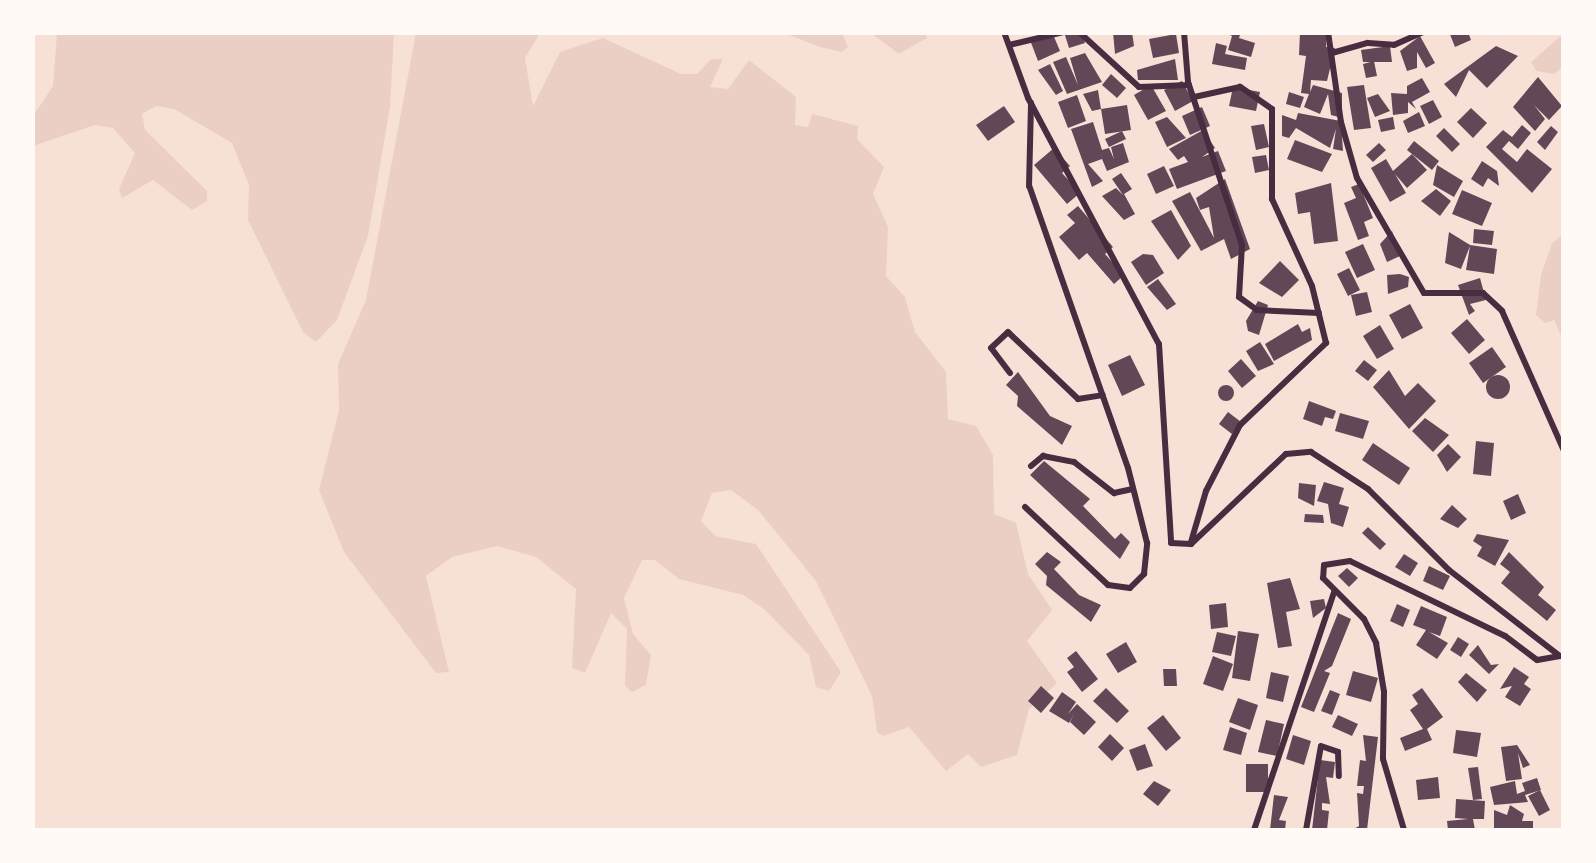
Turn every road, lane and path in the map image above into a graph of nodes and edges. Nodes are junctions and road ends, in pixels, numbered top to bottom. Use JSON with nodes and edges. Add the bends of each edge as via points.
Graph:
{"nodes":[{"id":1,"x":1004,"y":32,"type":"edge"},
{"id":2,"x":1064,"y":32,"type":"edge"},
{"id":3,"x":1079,"y":32,"type":"edge"},
{"id":4,"x":1184,"y":32,"type":"edge"},
{"id":5,"x":1328,"y":32,"type":"edge"},
{"id":6,"x":1423,"y":32,"type":"edge"},
{"id":7,"x":1009,"y":45,"type":"junction"},
{"id":8,"x":1332,"y":54,"type":"junction"},
{"id":9,"x":1189,"y":85,"type":"junction"},
{"id":10,"x":1194,"y":97,"type":"junction"},
{"id":11,"x":1031,"y":103,"type":"junction"},
{"id":12,"x":1319,"y":313,"type":"junction"},
{"id":13,"x":1010,"y":373,"type":"dead end"},
{"id":14,"x":1103,"y":395,"type":"junction"},
{"id":15,"x":1564,"y":451,"type":"edge"},
{"id":16,"x":1030,"y":466,"type":"dead end"},
{"id":17,"x":1134,"y":488,"type":"junction"},
{"id":18,"x":1026,"y":506,"type":"dead end"},
{"id":19,"x":1191,"y":544,"type":"junction"},
{"id":20,"x":1334,"y":592,"type":"junction"},
{"id":21,"x":1562,"y":655,"type":"edge"},
{"id":22,"x":1339,"y":776,"type":"dead end"},
{"id":23,"x":1254,"y":830,"type":"edge"},
{"id":24,"x":1306,"y":830,"type":"edge"},
{"id":25,"x":1404,"y":830,"type":"edge"}],
"edges":[{"from":1,"to":7,"type":"street"},
{"from":2,"to":7,"type":"street"},
{"from":3,"to":9,"type":"street","via":[[1138,87]]},
{"from":4,"to":9,"type":"street"},
{"from":5,"to":8,"type":"street"},
{"from":6,"to":8,"type":"street","via":[[1394,45],[1368,43]]},
{"from":7,"to":11,"type":"street"},
{"from":8,"to":15,"type":"street","via":[[1340,122],[1357,178],[1424,294],[1483,293],[1502,311]]},
{"from":9,"to":10,"type":"street"},
{"from":10,"to":12,"type":"street","via":[[1242,244],[1236,286],[1243,304]]},
{"from":10,"to":12,"type":"street","via":[[1240,87],[1272,109],[1272,200]]},
{"from":11,"to":14,"type":"street","via":[[1029,186]]},
{"from":11,"to":19,"type":"street","via":[[1159,344],[1166,393],[1166,533],[1175,546]]},
{"from":12,"to":19,"type":"street","via":[[1324,350],[1280,382],[1240,424],[1206,491]]},
{"from":13,"to":14,"type":"street","via":[[992,348],[1008,332],[1078,399]]},
{"from":14,"to":17,"type":"street"},
{"from":16,"to":17,"type":"street","via":[[1043,456],[1074,462],[1114,493]]},
{"from":17,"to":18,"type":"street","via":[[1148,560],[1136,585],[1124,589],[1108,585]]},
{"from":19,"to":21,"type":"street","via":[[1280,457],[1311,452],[1368,489],[1449,570]]},
{"from":20,"to":21,"type":"street","via":[[1322,568],[1342,558],[1505,636],[1537,660]]},
{"from":20,"to":23,"type":"street"},
{"from":20,"to":25,"type":"street","via":[[1364,619],[1376,643],[1384,692],[1383,759]]},
{"from":22,"to":24,"type":"street","via":[[1338,752],[1321,746]]}]}
